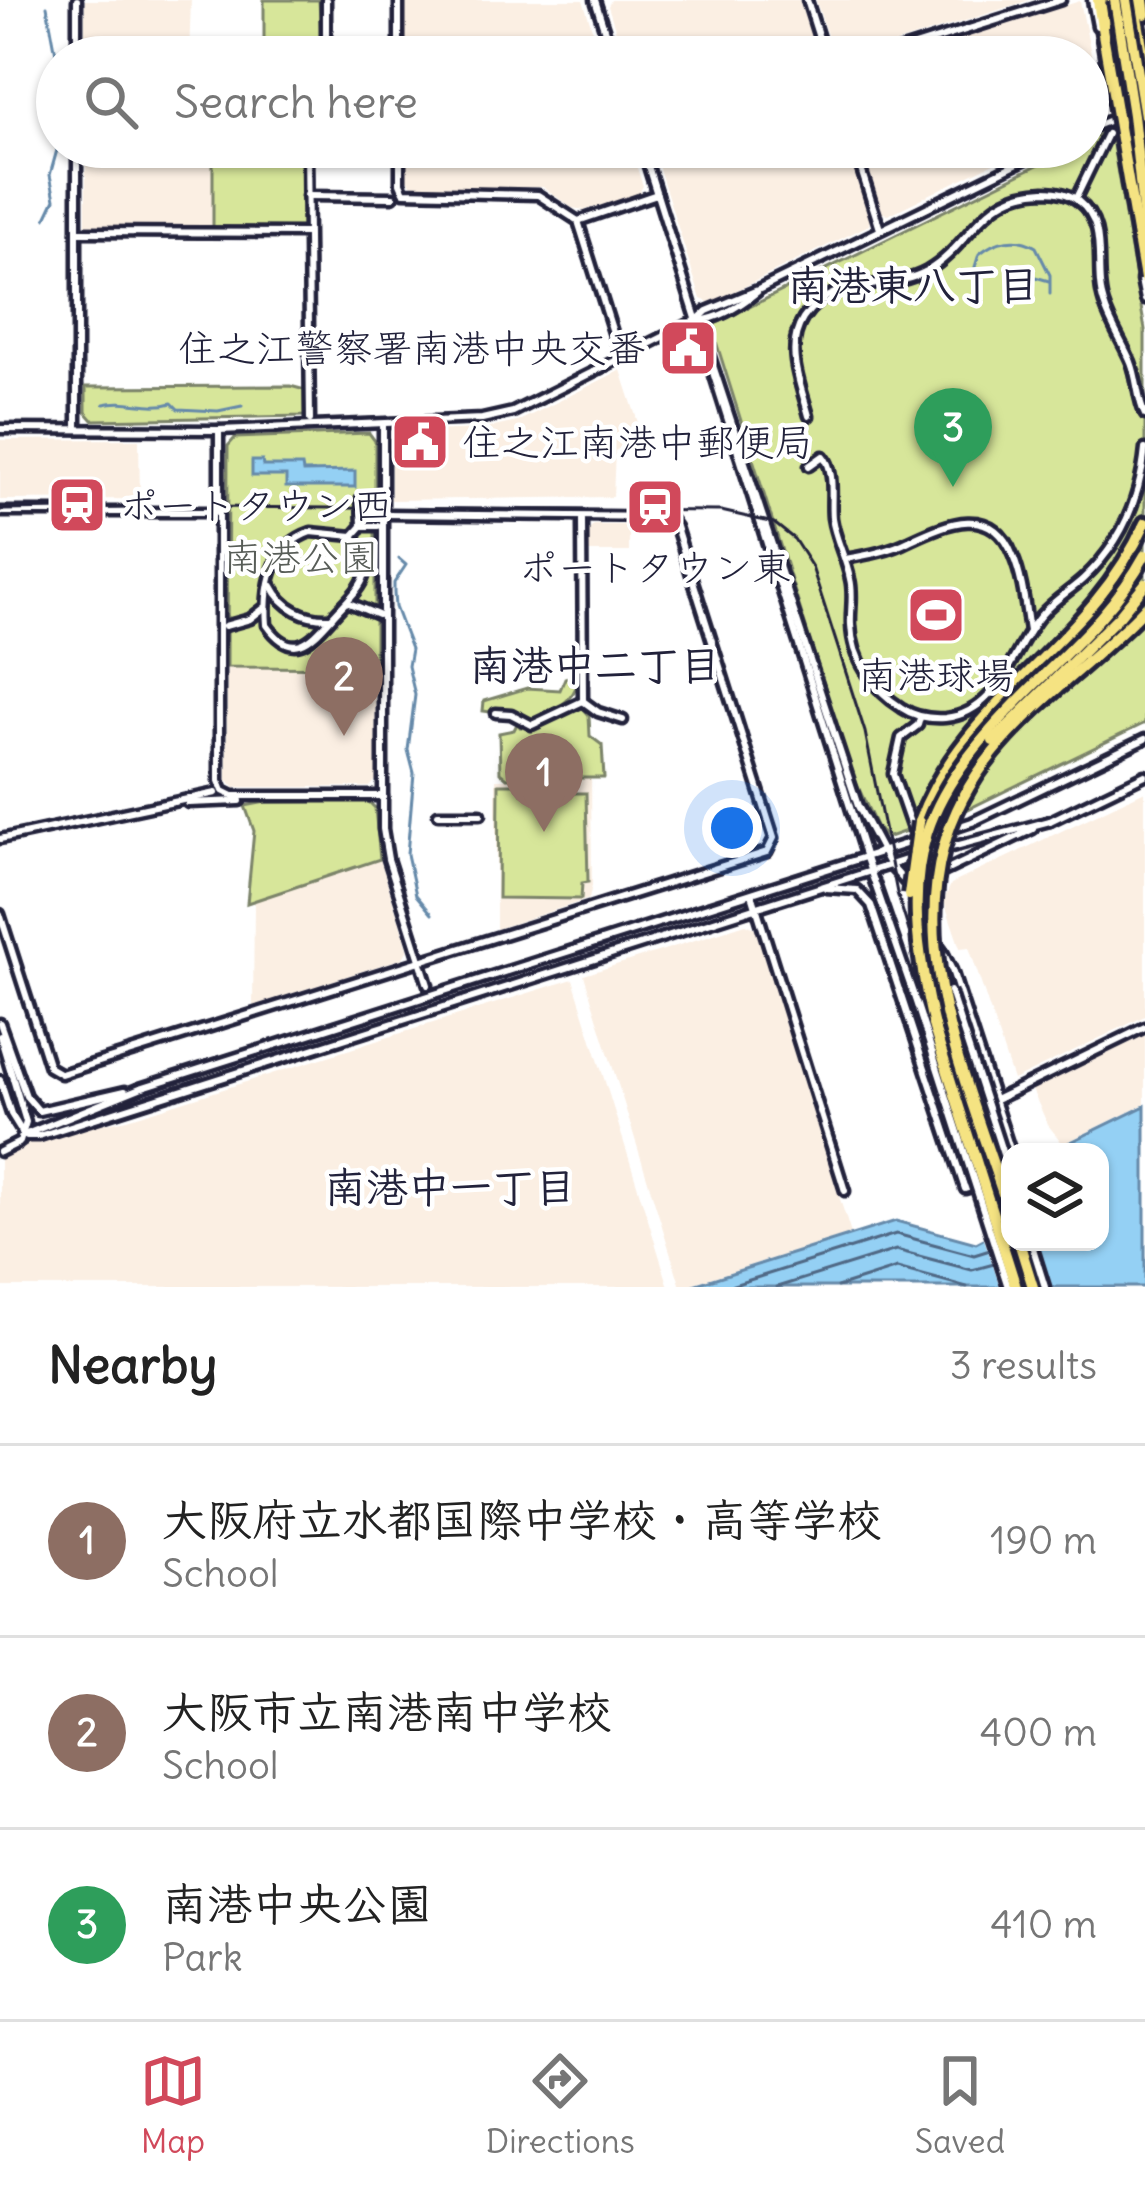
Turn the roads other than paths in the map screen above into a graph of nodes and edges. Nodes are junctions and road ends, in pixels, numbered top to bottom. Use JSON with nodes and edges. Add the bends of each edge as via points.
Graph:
{"nodes":[{"id":1,"x":76,"y":0,"type":"edge"},
{"id":2,"x":326,"y":0,"type":"edge"},
{"id":3,"x":399,"y":0,"type":"edge"},
{"id":4,"x":595,"y":0,"type":"edge"},
{"id":5,"x":807,"y":0,"type":"edge"},
{"id":6,"x":1061,"y":0,"type":"edge"},
{"id":7,"x":1095,"y":0,"type":"edge"},
{"id":8,"x":1125,"y":0,"type":"edge"},
{"id":9,"x":1145,"y":14,"type":"edge"},
{"id":10,"x":77,"y":36,"type":"edge"},
{"id":11,"x":326,"y":36,"type":"edge"},
{"id":12,"x":400,"y":36,"type":"edge"},
{"id":13,"x":606,"y":36,"type":"edge"},
{"id":14,"x":818,"y":36,"type":"edge"},
{"id":15,"x":947,"y":36,"type":"edge"},
{"id":16,"x":1102,"y":36,"type":"edge"},
{"id":17,"x":1145,"y":62,"type":"edge"},
{"id":18,"x":1109,"y":75,"type":"edge"},
{"id":19,"x":1145,"y":102,"type":"edge"},
{"id":20,"x":1116,"y":112,"type":"junction"},
{"id":21,"x":1109,"y":116,"type":"edge"},
{"id":22,"x":1145,"y":116,"type":"edge"},
{"id":23,"x":1122,"y":166,"type":"dead end"},
{"id":24,"x":77,"y":168,"type":"edge"},
{"id":25,"x":307,"y":168,"type":"edge"},
{"id":26,"x":400,"y":168,"type":"edge"},
{"id":27,"x":649,"y":168,"type":"edge"},
{"id":28,"x":860,"y":168,"type":"edge"},
{"id":29,"x":1008,"y":168,"type":"edge"},
{"id":30,"x":1091,"y":168,"type":"edge"},
{"id":31,"x":1124,"y":179,"type":"dead end"},
{"id":32,"x":1145,"y":181,"type":"edge"},
{"id":33,"x":657,"y":194,"type":"junction"},
{"id":34,"x":307,"y":196,"type":"junction"},
{"id":35,"x":393,"y":197,"type":"dead end"},
{"id":36,"x":1076,"y":198,"type":"junction"},
{"id":37,"x":578,"y":221,"type":"junction"},
{"id":38,"x":1145,"y":228,"type":"edge"},
{"id":39,"x":880,"y":231,"type":"junction"},
{"id":40,"x":77,"y":232,"type":"junction"},
{"id":41,"x":307,"y":232,"type":"junction"},
{"id":42,"x":1145,"y":279,"type":"edge"},
{"id":43,"x":1145,"y":300,"type":"edge"},
{"id":44,"x":697,"y":320,"type":"junction"},
{"id":45,"x":621,"y":358,"type":"junction"},
{"id":46,"x":1145,"y":415,"type":"edge"},
{"id":47,"x":809,"y":416,"type":"dead end"},
{"id":48,"x":310,"y":420,"type":"dead end"},
{"id":49,"x":383,"y":424,"type":"junction"},
{"id":50,"x":0,"y":429,"type":"edge"},
{"id":51,"x":77,"y":429,"type":"junction"},
{"id":52,"x":219,"y":430,"type":"junction"},
{"id":53,"x":1145,"y":449,"type":"edge"},
{"id":54,"x":809,"y":466,"type":"dead end"},
{"id":55,"x":361,"y":498,"type":"dead end"},
{"id":56,"x":0,"y":512,"type":"edge"},
{"id":57,"x":219,"y":512,"type":"junction"},
{"id":58,"x":383,"y":514,"type":"junction"},
{"id":59,"x":582,"y":520,"type":"dead end"},
{"id":60,"x":1145,"y":523,"type":"edge"},
{"id":61,"x":362,"y":526,"type":"junction"},
{"id":62,"x":378,"y":526,"type":"dead end"},
{"id":63,"x":352,"y":536,"type":"junction"},
{"id":64,"x":1145,"y":555,"type":"edge"},
{"id":65,"x":845,"y":560,"type":"junction"},
{"id":66,"x":271,"y":582,"type":"junction"},
{"id":67,"x":1145,"y":584,"type":"edge"},
{"id":68,"x":358,"y":592,"type":"junction"},
{"id":69,"x":349,"y":603,"type":"junction"},
{"id":70,"x":266,"y":605,"type":"junction"},
{"id":71,"x":361,"y":605,"type":"junction"},
{"id":72,"x":1145,"y":608,"type":"edge"},
{"id":73,"x":378,"y":616,"type":"dead end"},
{"id":74,"x":331,"y":618,"type":"junction"},
{"id":75,"x":225,"y":626,"type":"dead end"},
{"id":76,"x":1029,"y":631,"type":"junction"},
{"id":77,"x":583,"y":701,"type":"junction"},
{"id":78,"x":496,"y":713,"type":"dead end"},
{"id":79,"x":920,"y":718,"type":"junction"},
{"id":80,"x":623,"y":720,"type":"dead end"},
{"id":81,"x":1145,"y":739,"type":"edge"},
{"id":82,"x":1145,"y":776,"type":"edge"},
{"id":83,"x":216,"y":793,"type":"dead end"},
{"id":84,"x":383,"y":796,"type":"junction"},
{"id":85,"x":241,"y":801,"type":"dead end"},
{"id":86,"x":178,"y":803,"type":"junction"},
{"id":87,"x":438,"y":814,"type":"dead end"},
{"id":88,"x":481,"y":814,"type":"dead end"},
{"id":89,"x":1050,"y":821,"type":"junction"},
{"id":90,"x":913,"y":832,"type":"dead end"},
{"id":91,"x":0,"y":838,"type":"edge"},
{"id":92,"x":882,"y":852,"type":"junction"},
{"id":93,"x":866,"y":857,"type":"junction"},
{"id":94,"x":889,"y":864,"type":"junction"},
{"id":95,"x":871,"y":870,"type":"junction"},
{"id":96,"x":817,"y":888,"type":"junction"},
{"id":97,"x":752,"y":894,"type":"junction"},
{"id":98,"x":923,"y":904,"type":"junction"},
{"id":99,"x":757,"y":908,"type":"junction"},
{"id":100,"x":0,"y":914,"type":"edge"},
{"id":101,"x":931,"y":928,"type":"junction"},
{"id":102,"x":420,"y":960,"type":"junction"},
{"id":103,"x":428,"y":985,"type":"dead end"},
{"id":104,"x":0,"y":1023,"type":"edge"},
{"id":105,"x":950,"y":1025,"type":"junction"},
{"id":106,"x":1145,"y":1027,"type":"edge"},
{"id":107,"x":935,"y":1031,"type":"junction"},
{"id":108,"x":0,"y":1036,"type":"edge"},
{"id":109,"x":0,"y":1080,"type":"edge"},
{"id":110,"x":140,"y":1088,"type":"junction"},
{"id":111,"x":995,"y":1100,"type":"junction"},
{"id":112,"x":24,"y":1135,"type":"junction"},
{"id":113,"x":1008,"y":1143,"type":"edge"},
{"id":114,"x":1001,"y":1148,"type":"edge"},
{"id":115,"x":0,"y":1152,"type":"edge"},
{"id":116,"x":1001,"y":1179,"type":"edge"},
{"id":117,"x":1001,"y":1186,"type":"edge"},
{"id":118,"x":844,"y":1191,"type":"dead end"},
{"id":119,"x":1021,"y":1251,"type":"edge"},
{"id":120,"x":1034,"y":1251,"type":"edge"},
{"id":121,"x":1012,"y":1287,"type":"edge"},
{"id":122,"x":1033,"y":1287,"type":"edge"},
{"id":123,"x":1045,"y":1287,"type":"edge"}],
"edges":[{"from":1,"to":10,"type":"street"},
{"from":2,"to":11,"type":"street"},
{"from":3,"to":12,"type":"street"},
{"from":4,"to":13,"type":"street"},
{"from":5,"to":14,"type":"street"},
{"from":6,"to":15,"type":"street"},
{"from":7,"to":16,"type":"highway","bridge":true},
{"from":8,"to":9,"type":"highway"},
{"from":8,"to":17,"type":"highway","bridge":true},
{"from":8,"to":19,"type":"highway","bridge":true},
{"from":8,"to":20,"type":"highway","bridge":true},
{"from":8,"to":22,"type":"highway","bridge":true},
{"from":8,"to":32,"type":"highway","bridge":true},
{"from":8,"to":38,"type":"highway","bridge":true},
{"from":18,"to":20,"type":"highway","bridge":true},
{"from":19,"to":20,"type":"street"},
{"from":20,"to":21,"type":"street"},
{"from":20,"to":23,"type":"street"},
{"from":20,"to":42,"type":"highway","bridge":true},
{"from":24,"to":40,"type":"street"},
{"from":25,"to":34,"type":"street"},
{"from":26,"to":37,"type":"street","via":[[404,192],[538,194]]},
{"from":27,"to":33,"type":"street"},
{"from":28,"to":39,"type":"street"},
{"from":29,"to":39,"type":"street"},
{"from":30,"to":36,"type":"street"},
{"from":31,"to":43,"type":"street"},
{"from":33,"to":37,"type":"street"},
{"from":33,"to":44,"type":"street"},
{"from":34,"to":35,"type":"street"},
{"from":34,"to":41,"type":"street"},
{"from":36,"to":46,"type":"street","via":[[1096,224],[1102,301]]},
{"from":36,"to":47,"type":"street","via":[[1048,190],[1002,201],[930,269],[820,300],[793,342]]},
{"from":37,"to":45,"type":"street"},
{"from":39,"to":44,"type":"street"},
{"from":40,"to":41,"type":"street"},
{"from":40,"to":51,"type":"street"},
{"from":41,"to":48,"type":"street"},
{"from":44,"to":45,"type":"street"},
{"from":44,"to":92,"type":"street","via":[[858,806]]},
{"from":44,"to":93,"type":"street"},
{"from":45,"to":49,"type":"street","via":[[513,412]]},
{"from":49,"to":52,"type":"street"},
{"from":49,"to":58,"type":"street"},
{"from":50,"to":51,"type":"street"},
{"from":51,"to":52,"type":"street"},
{"from":52,"to":57,"type":"street"},
{"from":53,"to":76,"type":"street","via":[[1137,497],[1118,538]]},
{"from":54,"to":65,"type":"street","via":[[823,456],[830,464],[832,519]]},
{"from":55,"to":61,"type":"street"},
{"from":56,"to":57,"type":"street"},
{"from":57,"to":84,"type":"street","via":[[223,791]]},
{"from":58,"to":84,"type":"street"},
{"from":58,"to":102,"type":"street","via":[[669,517],[774,838],[767,852]]},
{"from":59,"to":77,"type":"street"},
{"from":60,"to":107,"type":"highway","bridge":true,"via":[[1100,600],[972,730],[924,807],[911,856],[909,926]]},
{"from":61,"to":62,"type":"street"},
{"from":61,"to":63,"type":"street"},
{"from":63,"to":66,"type":"street","via":[[296,537],[277,554]]},
{"from":63,"to":68,"type":"street","via":[[363,556]]},
{"from":64,"to":107,"type":"highway","bridge":true,"via":[[1087,632],[977,742],[932,817],[916,916]]},
{"from":65,"to":76,"type":"street","via":[[937,526],[976,522],[1012,553]]},
{"from":65,"to":79,"type":"street","via":[[855,652],[886,696]]},
{"from":66,"to":70,"type":"street"},
{"from":66,"to":74,"type":"street","via":[[296,611]]},
{"from":67,"to":105,"type":"highway","bridge":true,"via":[[1002,731],[949,811],[928,912]]},
{"from":68,"to":69,"type":"street"},
{"from":68,"to":71,"type":"street"},
{"from":69,"to":71,"type":"street"},
{"from":69,"to":74,"type":"street"},
{"from":70,"to":74,"type":"street","via":[[267,625],[293,644],[315,639]]},
{"from":70,"to":75,"type":"street"},
{"from":71,"to":73,"type":"street"},
{"from":72,"to":105,"type":"highway","bridge":true,"via":[[1005,739],[953,818],[932,914]]},
{"from":76,"to":79,"type":"street","via":[[985,700],[954,717]]},
{"from":77,"to":78,"type":"street","via":[[532,724]]},
{"from":77,"to":80,"type":"street"},
{"from":79,"to":90,"type":"street","via":[[901,738],[893,774]]},
{"from":81,"to":92,"type":"street","via":[[972,822]]},
{"from":82,"to":89,"type":"street"},
{"from":83,"to":86,"type":"street"},
{"from":84,"to":102,"type":"street","via":[[388,859]]},
{"from":85,"to":86,"type":"street"},
{"from":86,"to":91,"type":"street"},
{"from":87,"to":88,"type":"street"},
{"from":89,"to":94,"type":"street"},
{"from":89,"to":98,"type":"street","via":[[939,874]]},
{"from":92,"to":93,"type":"street"},
{"from":92,"to":94,"type":"street"},
{"from":93,"to":95,"type":"street"},
{"from":93,"to":97,"type":"street"},
{"from":94,"to":95,"type":"street"},
{"from":94,"to":98,"type":"street"},
{"from":95,"to":96,"type":"street"},
{"from":95,"to":121,"type":"street","bridge":true},
{"from":96,"to":99,"type":"street"},
{"from":96,"to":116,"type":"street","via":[[857,890],[871,904],[964,1189]]},
{"from":97,"to":99,"type":"street"},
{"from":97,"to":110,"type":"street"},
{"from":98,"to":101,"type":"street"},
{"from":99,"to":112,"type":"street"},
{"from":99,"to":118,"type":"street"},
{"from":100,"to":102,"type":"street","via":[[49,1067],[62,1073]]},
{"from":101,"to":111,"type":"street"},
{"from":101,"to":114,"type":"street","bridge":true},
{"from":102,"to":103,"type":"street"},
{"from":104,"to":110,"type":"street","via":[[39,1111]]},
{"from":105,"to":117,"type":"highway","bridge":true},
{"from":106,"to":111,"type":"street"},
{"from":107,"to":121,"type":"highway","bridge":true},
{"from":108,"to":112,"type":"street"},
{"from":109,"to":112,"type":"street"},
{"from":110,"to":112,"type":"street"},
{"from":111,"to":113,"type":"street"},
{"from":112,"to":115,"type":"street"},
{"from":119,"to":122,"type":"highway"},
{"from":120,"to":123,"type":"street"}]}
